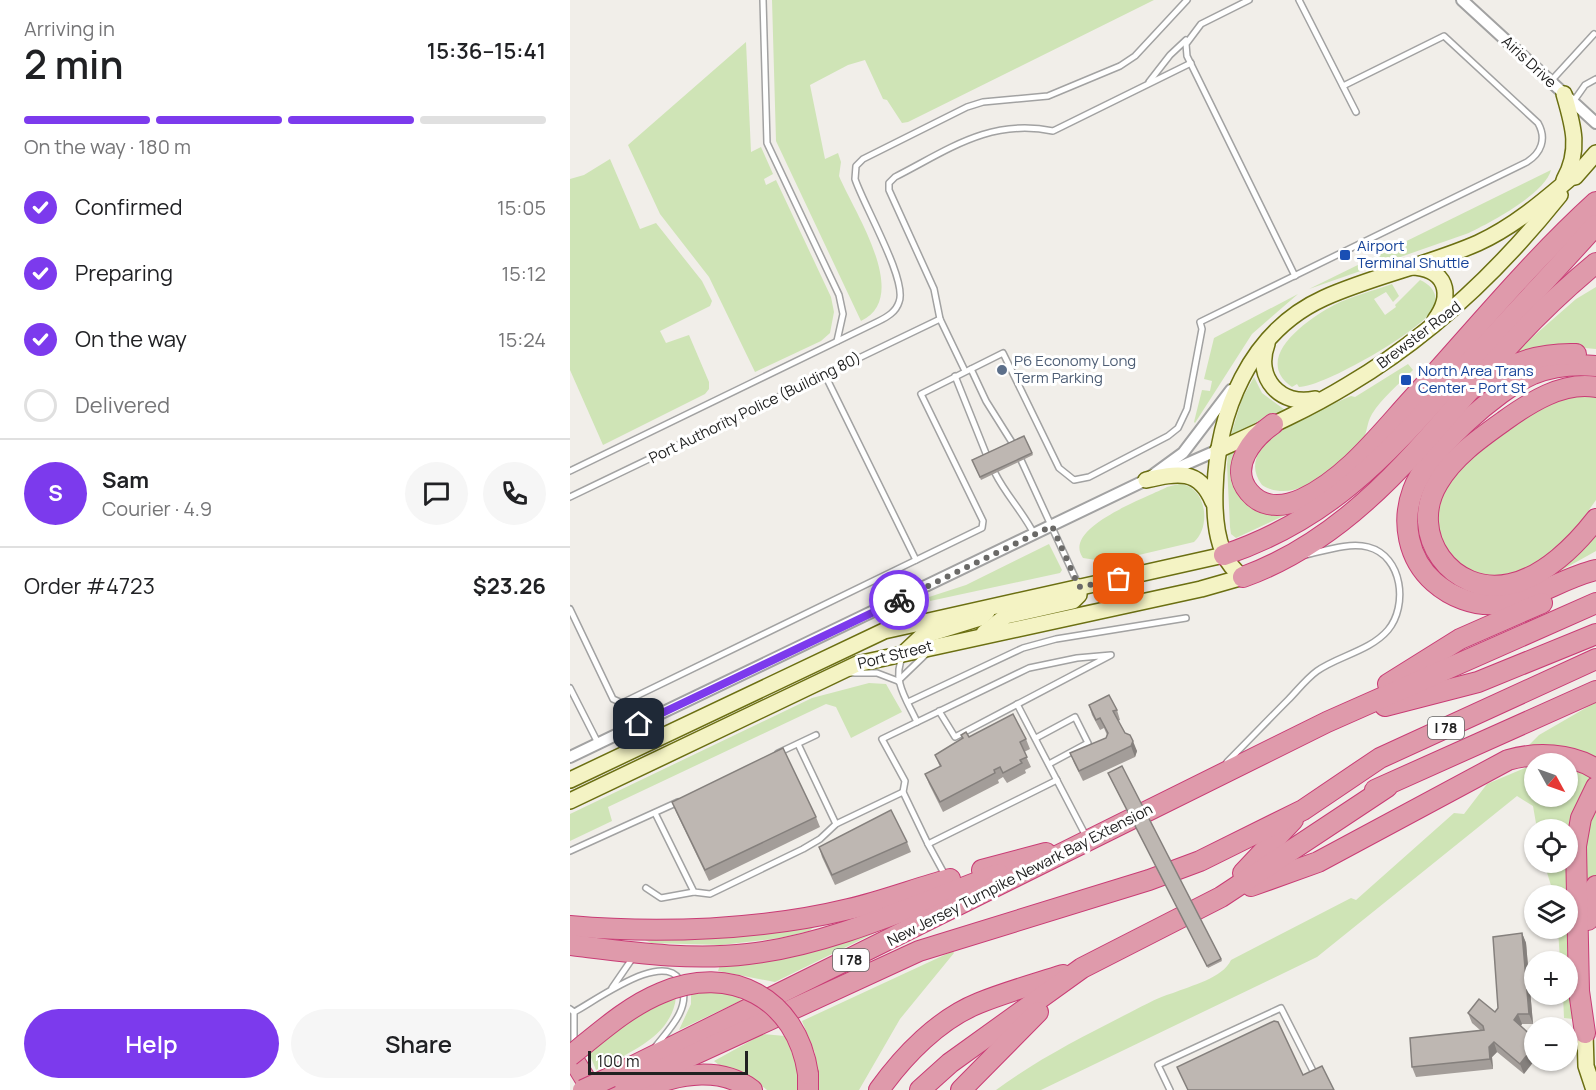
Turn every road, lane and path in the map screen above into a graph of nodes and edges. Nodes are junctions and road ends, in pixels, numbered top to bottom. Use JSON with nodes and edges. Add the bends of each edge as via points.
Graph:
{"nodes":[{"id":1,"x":763,"y":0,"type":"edge"},
{"id":2,"x":1187,"y":0,"type":"edge"},
{"id":3,"x":1249,"y":0,"type":"edge"},
{"id":4,"x":1299,"y":0,"type":"edge"},
{"id":5,"x":1462,"y":0,"type":"edge"},
{"id":6,"x":1594,"y":34,"type":"dead end"},
{"id":7,"x":1190,"y":37,"type":"junction"},
{"id":8,"x":1191,"y":63,"type":"junction"},
{"id":9,"x":1596,"y":79,"type":"edge"},
{"id":10,"x":1551,"y":82,"type":"junction"},
{"id":11,"x":1148,"y":84,"type":"junction"},
{"id":12,"x":1343,"y":86,"type":"junction"},
{"id":13,"x":1568,"y":98,"type":"junction"},
{"id":14,"x":1356,"y":112,"type":"dead end"},
{"id":15,"x":1596,"y":123,"type":"edge"},
{"id":16,"x":1596,"y":153,"type":"edge"},
{"id":17,"x":1581,"y":169,"type":"junction"},
{"id":18,"x":1596,"y":186,"type":"edge"},
{"id":19,"x":1558,"y":188,"type":"junction"},
{"id":20,"x":1596,"y":202,"type":"edge"},
{"id":21,"x":1596,"y":225,"type":"edge"},
{"id":22,"x":1596,"y":245,"type":"edge"},
{"id":23,"x":1596,"y":263,"type":"edge"},
{"id":24,"x":1410,"y":267,"type":"junction"},
{"id":25,"x":1596,"y":275,"type":"edge"},
{"id":26,"x":1295,"y":276,"type":"junction"},
{"id":27,"x":940,"y":319,"type":"junction"},
{"id":28,"x":1526,"y":328,"type":"junction"},
{"id":29,"x":1427,"y":332,"type":"junction"},
{"id":30,"x":1269,"y":339,"type":"junction"},
{"id":31,"x":837,"y":341,"type":"junction"},
{"id":32,"x":1476,"y":356,"type":"junction"},
{"id":33,"x":1596,"y":358,"type":"edge"},
{"id":34,"x":1596,"y":366,"type":"edge"},
{"id":35,"x":971,"y":369,"type":"junction"},
{"id":36,"x":1246,"y":370,"type":"junction"},
{"id":37,"x":964,"y":371,"type":"junction"},
{"id":38,"x":825,"y":375,"type":"junction"},
{"id":39,"x":955,"y":376,"type":"junction"},
{"id":40,"x":1428,"y":381,"type":"junction"},
{"id":41,"x":1596,"y":382,"type":"edge"},
{"id":42,"x":1596,"y":387,"type":"edge"},
{"id":43,"x":1332,"y":394,"type":"junction"},
{"id":44,"x":1273,"y":424,"type":"junction"},
{"id":45,"x":1436,"y":429,"type":"junction"},
{"id":46,"x":1013,"y":444,"type":"edge"},
{"id":47,"x":1218,"y":450,"type":"junction"},
{"id":48,"x":987,"y":456,"type":"edge"},
{"id":49,"x":1022,"y":460,"type":"edge"},
{"id":50,"x":1425,"y":468,"type":"junction"},
{"id":51,"x":570,"y":471,"type":"edge"},
{"id":52,"x":995,"y":473,"type":"edge"},
{"id":53,"x":1146,"y":480,"type":"junction"},
{"id":54,"x":570,"y":497,"type":"edge"},
{"id":55,"x":1215,"y":506,"type":"junction"},
{"id":56,"x":1596,"y":519,"type":"edge"},
{"id":57,"x":1052,"y":526,"type":"junction"},
{"id":58,"x":1035,"y":534,"type":"junction"},
{"id":59,"x":1224,"y":555,"type":"junction"},
{"id":60,"x":916,"y":560,"type":"junction"},
{"id":61,"x":1285,"y":560,"type":"junction"},
{"id":62,"x":1596,"y":570,"type":"edge"},
{"id":63,"x":1243,"y":577,"type":"junction"},
{"id":64,"x":1596,"y":578,"type":"edge"},
{"id":65,"x":1079,"y":587,"type":"junction"},
{"id":66,"x":1596,"y":603,"type":"edge"},
{"id":67,"x":998,"y":604,"type":"junction"},
{"id":68,"x":570,"y":609,"type":"edge"},
{"id":69,"x":1186,"y":618,"type":"dead end"},
{"id":70,"x":1596,"y":634,"type":"edge"},
{"id":71,"x":981,"y":636,"type":"junction"},
{"id":72,"x":937,"y":645,"type":"junction"},
{"id":73,"x":905,"y":652,"type":"junction"},
{"id":74,"x":1596,"y":659,"type":"edge"},
{"id":75,"x":835,"y":673,"type":"junction"},
{"id":76,"x":898,"y":681,"type":"junction"},
{"id":77,"x":570,"y":688,"type":"edge"},
{"id":78,"x":1596,"y":691,"type":"edge"},
{"id":79,"x":908,"y":702,"type":"junction"},
{"id":80,"x":1017,"y":704,"type":"junction"},
{"id":81,"x":939,"y":711,"type":"junction"},
{"id":82,"x":917,"y":722,"type":"junction"},
{"id":83,"x":1327,"y":722,"type":"junction"},
{"id":84,"x":816,"y":735,"type":"dead end"},
{"id":85,"x":1036,"y":738,"type":"junction"},
{"id":86,"x":598,"y":744,"type":"junction"},
{"id":87,"x":798,"y":744,"type":"junction"},
{"id":88,"x":570,"y":757,"type":"edge"},
{"id":89,"x":767,"y":759,"type":"edge"},
{"id":90,"x":1049,"y":764,"type":"junction"},
{"id":91,"x":1596,"y":769,"type":"edge"},
{"id":92,"x":570,"y":780,"type":"edge"},
{"id":93,"x":1057,"y":780,"type":"junction"},
{"id":94,"x":1209,"y":781,"type":"junction"},
{"id":95,"x":1387,"y":787,"type":"junction"},
{"id":96,"x":1596,"y":787,"type":"edge"},
{"id":97,"x":903,"y":792,"type":"junction"},
{"id":98,"x":685,"y":798,"type":"edge"},
{"id":99,"x":570,"y":801,"type":"edge"},
{"id":100,"x":1303,"y":810,"type":"junction"},
{"id":101,"x":655,"y":813,"type":"junction"},
{"id":102,"x":836,"y":824,"type":"junction"},
{"id":103,"x":1089,"y":841,"type":"junction"},
{"id":104,"x":928,"y":844,"type":"junction"},
{"id":105,"x":570,"y":851,"type":"edge"},
{"id":106,"x":948,"y":879,"type":"junction"},
{"id":107,"x":1596,"y":886,"type":"edge"},
{"id":108,"x":646,"y":888,"type":"dead end"},
{"id":109,"x":694,"y":892,"type":"junction"},
{"id":110,"x":1221,"y":897,"type":"junction"},
{"id":111,"x":570,"y":926,"type":"edge"},
{"id":112,"x":570,"y":945,"type":"edge"},
{"id":113,"x":636,"y":952,"type":"junction"},
{"id":114,"x":1082,"y":968,"type":"junction"},
{"id":115,"x":609,"y":992,"type":"junction"},
{"id":116,"x":572,"y":1011,"type":"edge"},
{"id":117,"x":1585,"y":1033,"type":"junction"},
{"id":118,"x":571,"y":1057,"type":"edge"},
{"id":119,"x":646,"y":1059,"type":"junction"},
{"id":120,"x":1313,"y":1071,"type":"edge"},
{"id":121,"x":808,"y":1082,"type":"edge"},
{"id":122,"x":614,"y":1083,"type":"edge"},
{"id":123,"x":583,"y":1090,"type":"edge"},
{"id":124,"x":592,"y":1090,"type":"edge"},
{"id":125,"x":639,"y":1090,"type":"edge"},
{"id":126,"x":752,"y":1090,"type":"edge"},
{"id":127,"x":879,"y":1090,"type":"edge"},
{"id":128,"x":920,"y":1090,"type":"edge"},
{"id":129,"x":961,"y":1090,"type":"edge"},
{"id":130,"x":1170,"y":1090,"type":"edge"},
{"id":131,"x":1594,"y":1090,"type":"edge"}],
"edges":[{"from":1,"to":31,"type":"lane","via":[[767,143],[839,295],[843,314]]},
{"from":2,"to":31,"type":"lane","via":[[1135,56],[1120,66],[1048,96],[967,107],[872,152],[859,162],[855,179],[898,277],[900,298],[894,311],[884,318]]},
{"from":3,"to":7,"type":"lane","via":[[1201,24]]},
{"from":4,"to":12,"type":"lane"},
{"from":5,"to":10,"type":"street","name":"Airis Drive"},
{"from":6,"to":10,"type":"lane"},
{"from":7,"to":8,"type":"lane","via":[[1186,44]]},
{"from":7,"to":11,"type":"lane"},
{"from":8,"to":11,"type":"lane"},
{"from":8,"to":26,"type":"lane"},
{"from":9,"to":13,"type":"lane"},
{"from":10,"to":13,"type":"street","name":"Airis Drive"},
{"from":11,"to":27,"type":"lane","via":[[1053,131],[1039,128],[981,133],[889,183],[908,237],[934,289]]},
{"from":12,"to":14,"type":"lane"},
{"from":12,"to":26,"type":"lane","via":[[1444,36],[1538,123],[1542,144],[1527,162]]},
{"from":13,"to":15,"type":"street","name":"Airis Drive"},
{"from":13,"to":19,"type":"main road","via":[[1575,146],[1572,163]]},
{"from":16,"to":17,"type":"main road","name":"Brewster Road"},
{"from":17,"to":19,"type":"main road","name":"Brewster Road"},
{"from":17,"to":29,"type":"main road","name":"Brewster Road","via":[[1490,273]]},
{"from":18,"to":40,"type":"highway","via":[[1505,287]]},
{"from":19,"to":24,"type":"main road","name":"Brewster Road","via":[[1526,215],[1489,237]]},
{"from":20,"to":40,"type":"highway"},
{"from":21,"to":32,"type":"highway"},
{"from":22,"to":32,"type":"highway"},
{"from":23,"to":28,"type":"highway"},
{"from":24,"to":29,"type":"main road","via":[[1435,274],[1447,294]]},
{"from":24,"to":30,"type":"main road","name":"Brewster Road","via":[[1314,303]]},
{"from":25,"to":28,"type":"highway"},
{"from":26,"to":35,"type":"lane","via":[[1200,322],[1202,329],[1187,409],[1178,428],[1082,480],[1068,478],[1059,468],[1002,353]]},
{"from":27,"to":37,"type":"lane"},
{"from":27,"to":38,"type":"lane","name":"Port Authority Police (Building 80)"},
{"from":28,"to":45,"type":"highway"},
{"from":29,"to":43,"type":"main road","name":"Brewster Road"},
{"from":30,"to":36,"type":"main road","name":"Brewster Road"},
{"from":30,"to":43,"type":"main road","via":[[1263,356],[1264,370],[1278,393],[1295,401]]},
{"from":31,"to":51,"type":"lane"},
{"from":32,"to":59,"type":"highway","via":[[1387,452],[1342,494],[1276,535]]},
{"from":33,"to":45,"type":"highway","via":[[1553,355],[1514,365],[1490,379]]},
{"from":34,"to":50,"type":"highway","via":[[1546,370],[1508,388],[1463,426]]},
{"from":35,"to":37,"type":"lane"},
{"from":35,"to":46,"type":"lane"},
{"from":36,"to":47,"type":"main road","name":"Brewster Road","via":[[1228,407]]},
{"from":36,"to":53,"type":"street","name":"Brewster Road","via":[[1190,446]]},
{"from":37,"to":39,"type":"lane"},
{"from":38,"to":54,"type":"lane","name":"Port Authority Police (Building 80)"},
{"from":38,"to":60,"type":"lane"},
{"from":39,"to":48,"type":"lane"},
{"from":39,"to":60,"type":"lane","via":[[921,394],[983,523],[980,529]]},
{"from":40,"to":44,"type":"highway","via":[[1338,475],[1303,498],[1277,506],[1254,497],[1241,475],[1248,448]]},
{"from":41,"to":50,"type":"highway","via":[[1561,380],[1523,394],[1466,432]]},
{"from":42,"to":56,"type":"highway","via":[[1576,386],[1551,394],[1487,433],[1442,476],[1431,496],[1427,519],[1431,542],[1448,568],[1470,581],[1496,586],[1520,581],[1543,568],[1568,549]]},
{"from":43,"to":44,"type":"main road","name":"Brewster Road"},
{"from":44,"to":47,"type":"main road","name":"Brewster Road"},
{"from":45,"to":61,"type":"highway","via":[[1360,508]]},
{"from":47,"to":53,"type":"street","name":"Brewster Road"},
{"from":47,"to":55,"type":"main road","name":"Brewster Road"},
{"from":49,"to":57,"type":"lane"},
{"from":50,"to":62,"type":"highway","via":[[1410,499],[1408,538],[1421,568],[1451,593],[1473,602],[1506,603]]},
{"from":52,"to":58,"type":"lane"},
{"from":53,"to":55,"type":"main road","via":[[1192,477],[1203,484]]},
{"from":53,"to":57,"type":"street","name":"Brewster Road"},
{"from":55,"to":59,"type":"main road","name":"Brewster Road"},
{"from":57,"to":58,"type":"street","name":"Brewster Road"},
{"from":57,"to":65,"type":"lane"},
{"from":58,"to":86,"type":"street","name":"Brewster Road"},
{"from":59,"to":63,"type":"main road"},
{"from":59,"to":65,"type":"main road","name":"Port Street"},
{"from":60,"to":68,"type":"lane","via":[[621,703],[613,699]]},
{"from":61,"to":63,"type":"highway"},
{"from":61,"to":94,"type":"lane","via":[[1342,548],[1371,548],[1386,557],[1396,575],[1398,613],[1381,637],[1316,672]]},
{"from":63,"to":71,"type":"main road","name":"Port Street","via":[[1201,590]]},
{"from":64,"to":83,"type":"highway","number":"I 78","via":[[1460,639]]},
{"from":65,"to":67,"type":"main road","name":"Port Street"},
{"from":65,"to":71,"type":"main road","via":[[1074,601],[1006,616]]},
{"from":66,"to":83,"type":"highway"},
{"from":67,"to":73,"type":"main road","via":[[980,618],[922,636]]},
{"from":67,"to":92,"type":"main road","name":"Port Street","via":[[905,624],[871,636]]},
{"from":69,"to":79,"type":"lane","via":[[1023,648]]},
{"from":70,"to":83,"type":"highway","number":"I 78","via":[[1478,682]]},
{"from":71,"to":72,"type":"main road","name":"Port Street"},
{"from":72,"to":73,"type":"main road","name":"Port Street"},
{"from":72,"to":76,"type":"lane"},
{"from":73,"to":75,"type":"main road","name":"Port Street"},
{"from":73,"to":76,"type":"lane","via":[[897,670]]},
{"from":74,"to":100,"type":"highway","number":"I 78","via":[[1380,758]]},
{"from":75,"to":76,"type":"lane","via":[[877,673]]},
{"from":75,"to":99,"type":"main road","name":"Port Street"},
{"from":76,"to":79,"type":"lane"},
{"from":77,"to":86,"type":"lane"},
{"from":78,"to":95,"type":"highway","number":"I 78"},
{"from":79,"to":82,"type":"lane"},
{"from":80,"to":81,"type":"lane","via":[[954,737]]},
{"from":80,"to":81,"type":"lane","via":[[1111,655],[1029,668]]},
{"from":80,"to":85,"type":"lane"},
{"from":81,"to":82,"type":"lane"},
{"from":82,"to":97,"type":"lane","via":[[882,739],[905,781]]},
{"from":83,"to":94,"type":"highway","name":"New Jersey Turnpike Newark Bay Extension","number":"I 78"},
{"from":84,"to":87,"type":"lane"},
{"from":85,"to":90,"type":"lane"},
{"from":85,"to":90,"type":"lane","via":[[1075,717],[1088,743]]},
{"from":86,"to":88,"type":"street","name":"Brewster Road"},
{"from":87,"to":89,"type":"lane"},
{"from":87,"to":102,"type":"lane"},
{"from":90,"to":93,"type":"lane"},
{"from":91,"to":110,"type":"highway","via":[[1554,756],[1508,760],[1318,862]]},
{"from":93,"to":103,"type":"lane"},
{"from":93,"to":104,"type":"lane"},
{"from":94,"to":103,"type":"highway","name":"New Jersey Turnpike Newark Bay Extension","number":"I 78"},
{"from":95,"to":100,"type":"highway","number":"I 78"},
{"from":95,"to":110,"type":"highway"},
{"from":96,"to":117,"type":"highway","via":[[1584,808],[1576,846],[1579,991]]},
{"from":97,"to":102,"type":"lane"},
{"from":97,"to":104,"type":"lane"},
{"from":98,"to":101,"type":"lane"},
{"from":100,"to":110,"type":"highway"},
{"from":100,"to":122,"type":"highway","name":"New Jersey Turnpike Newark Bay Extension","number":"I 78","via":[[1169,873],[919,951]]},
{"from":101,"to":105,"type":"lane"},
{"from":101,"to":109,"type":"lane"},
{"from":102,"to":109,"type":"lane","via":[[803,849],[716,892]]},
{"from":103,"to":106,"type":"highway"},
{"from":103,"to":113,"type":"highway","via":[[796,945],[726,956]]},
{"from":103,"to":119,"type":"highway","name":"New Jersey Turnpike Newark Bay Extension","number":"I 78"},
{"from":104,"to":106,"type":"lane"},
{"from":106,"to":111,"type":"highway","via":[[850,909],[791,919],[677,928]]},
{"from":107,"to":117,"type":"highway","via":[[1588,905]]},
{"from":108,"to":109,"type":"lane","via":[[661,898]]},
{"from":110,"to":114,"type":"highway"},
{"from":112,"to":113,"type":"highway"},
{"from":113,"to":115,"type":"lane"},
{"from":114,"to":127,"type":"highway","via":[[964,1011],[921,1042]]},
{"from":114,"to":128,"type":"highway","via":[[950,1063]]},
{"from":114,"to":129,"type":"highway"},
{"from":115,"to":116,"type":"lane"},
{"from":115,"to":119,"type":"lane","via":[[657,971],[675,974],[681,982],[684,998],[679,1015]]},
{"from":116,"to":118,"type":"lane"},
{"from":117,"to":131,"type":"main road","via":[[1586,1066]]},
{"from":118,"to":121,"type":"highway","bridge":true,"via":[[623,1014],[653,996],[685,985],[714,982],[752,991],[779,1010],[801,1044]]},
{"from":118,"to":124,"type":"highway"},
{"from":119,"to":122,"type":"highway","name":"New Jersey Turnpike Newark Bay Extension","number":"I 78"},
{"from":120,"to":130,"type":"lane","via":[[1281,1008],[1158,1065]]},
{"from":122,"to":123,"type":"highway","name":"New Jersey Turnpike Newark Bay Extension","number":"I 78","bridge":true},
{"from":125,"to":126,"type":"highway","via":[[663,1081],[702,1075],[733,1079]]}]}
